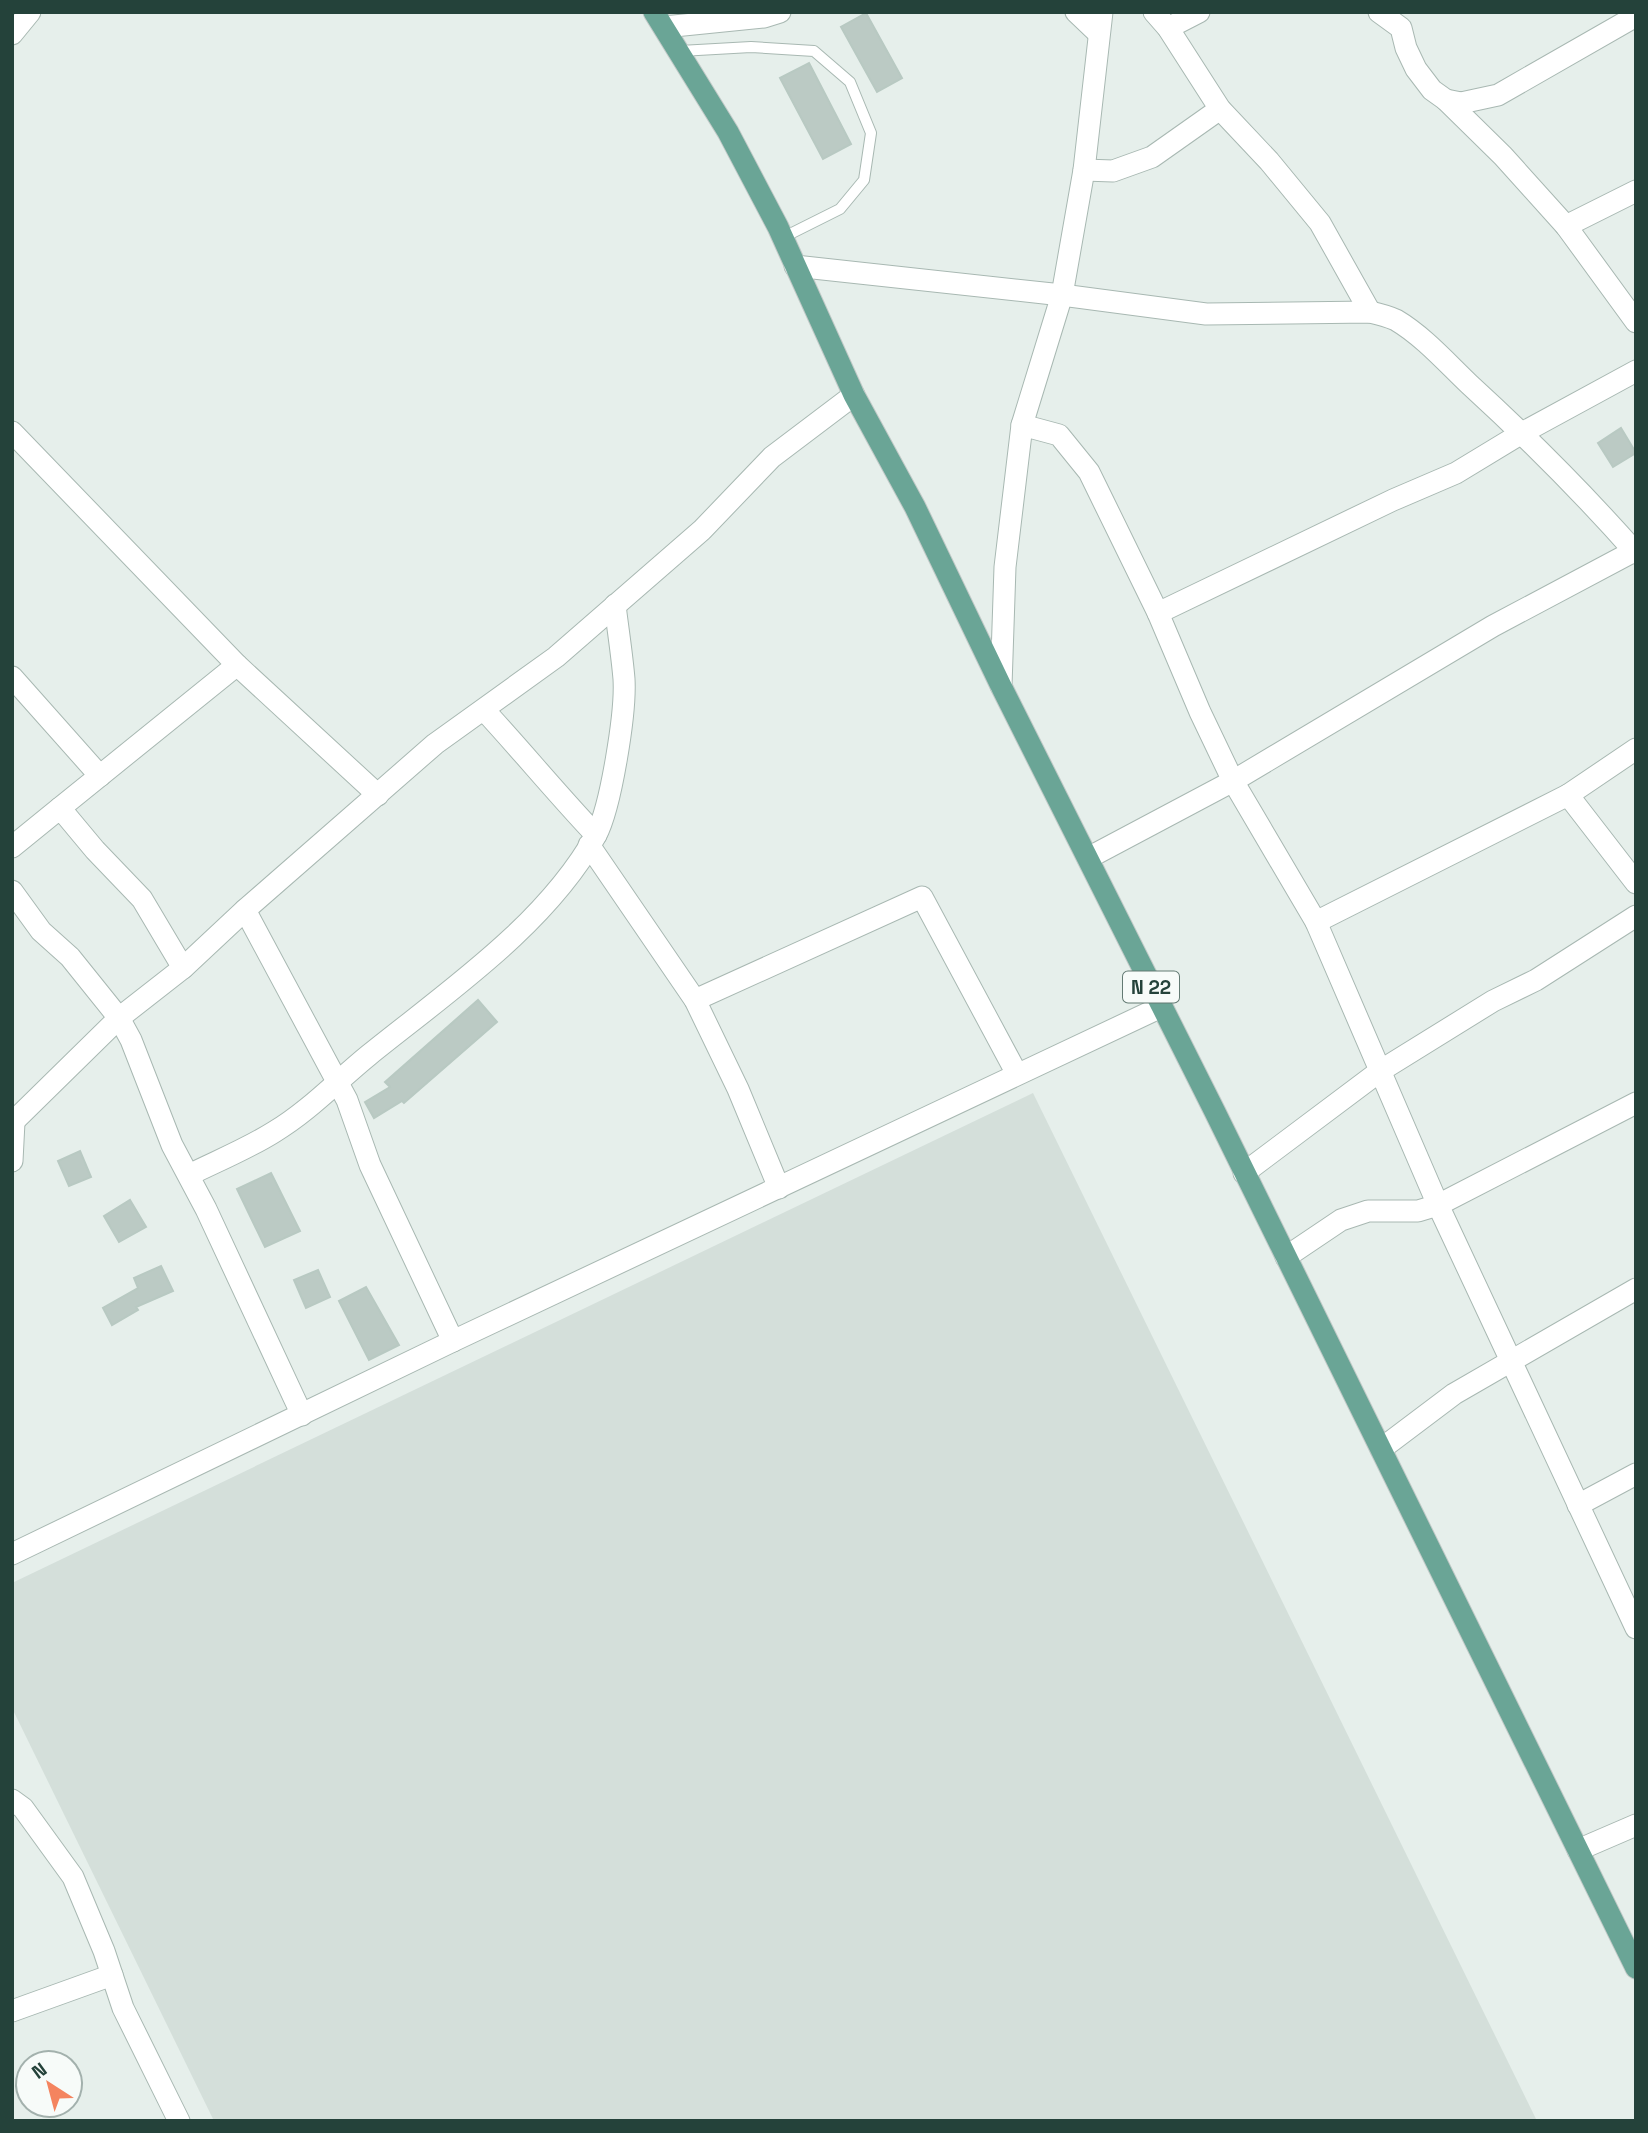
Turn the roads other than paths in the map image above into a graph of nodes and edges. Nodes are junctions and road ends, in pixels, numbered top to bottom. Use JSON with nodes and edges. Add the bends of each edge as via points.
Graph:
{"nodes":[{"id":1,"x":30,"y":12,"type":"edge"},
{"id":2,"x":780,"y":12,"type":"edge"},
{"id":3,"x":1076,"y":12,"type":"edge"},
{"id":4,"x":1199,"y":12,"type":"edge"},
{"id":5,"x":1379,"y":12,"type":"edge"},
{"id":6,"x":1636,"y":16,"type":"edge"},
{"id":7,"x":659,"y":19,"type":"edge"},
{"id":8,"x":1161,"y":20,"type":"edge"},
{"id":9,"x":1402,"y":20,"type":"edge"},
{"id":10,"x":1100,"y":23,"type":"edge"},
{"id":11,"x":12,"y":34,"type":"edge"},
{"id":12,"x":680,"y":51,"type":"junction"},
{"id":13,"x":1446,"y":100,"type":"junction"},
{"id":14,"x":1220,"y":109,"type":"junction"},
{"id":15,"x":1084,"y":170,"type":"junction"},
{"id":16,"x":1636,"y":191,"type":"edge"},
{"id":17,"x":1566,"y":226,"type":"junction"},
{"id":18,"x":782,"y":238,"type":"junction"},
{"id":19,"x":795,"y":266,"type":"junction"},
{"id":20,"x":1062,"y":295,"type":"junction"},
{"id":21,"x":1370,"y":312,"type":"junction"},
{"id":22,"x":1636,"y":322,"type":"edge"},
{"id":23,"x":1636,"y":371,"type":"edge"},
{"id":24,"x":854,"y":395,"type":"junction"},
{"id":25,"x":1022,"y":425,"type":"junction"},
{"id":26,"x":12,"y":432,"type":"edge"},
{"id":27,"x":1522,"y":433,"type":"junction"},
{"id":28,"x":1635,"y":552,"type":"edge"},
{"id":29,"x":615,"y":606,"type":"junction"},
{"id":30,"x":1158,"y":613,"type":"junction"},
{"id":31,"x":237,"y":665,"type":"junction"},
{"id":32,"x":12,"y":677,"type":"edge"},
{"id":33,"x":1001,"y":686,"type":"junction"},
{"id":34,"x":484,"y":710,"type":"junction"},
{"id":35,"x":1636,"y":749,"type":"edge"},
{"id":36,"x":100,"y":776,"type":"junction"},
{"id":37,"x":1233,"y":781,"type":"junction"},
{"id":38,"x":378,"y":795,"type":"junction"},
{"id":39,"x":1568,"y":795,"type":"junction"},
{"id":40,"x":60,"y":807,"type":"junction"},
{"id":41,"x":593,"y":840,"type":"junction"},
{"id":42,"x":12,"y":847,"type":"edge"},
{"id":43,"x":1088,"y":858,"type":"junction"},
{"id":44,"x":1636,"y":883,"type":"edge"},
{"id":45,"x":12,"y":891,"type":"edge"},
{"id":46,"x":246,"y":910,"type":"junction"},
{"id":47,"x":1636,"y":916,"type":"edge"},
{"id":48,"x":1316,"y":922,"type":"junction"},
{"id":49,"x":183,"y":968,"type":"junction"},
{"id":50,"x":695,"y":1000,"type":"junction"},
{"id":51,"x":1161,"y":1007,"type":"junction"},
{"id":52,"x":119,"y":1018,"type":"junction"},
{"id":53,"x":1380,"y":1071,"type":"junction"},
{"id":54,"x":1017,"y":1074,"type":"junction"},
{"id":55,"x":337,"y":1081,"type":"junction"},
{"id":56,"x":1636,"y":1103,"type":"edge"},
{"id":57,"x":13,"y":1123,"type":"edge"},
{"id":58,"x":12,"y":1161,"type":"edge"},
{"id":59,"x":1244,"y":1173,"type":"junction"},
{"id":60,"x":188,"y":1175,"type":"junction"},
{"id":61,"x":779,"y":1188,"type":"junction"},
{"id":62,"x":1438,"y":1205,"type":"junction"},
{"id":63,"x":1286,"y":1257,"type":"junction"},
{"id":64,"x":1636,"y":1289,"type":"edge"},
{"id":65,"x":453,"y":1341,"type":"junction"},
{"id":66,"x":1510,"y":1362,"type":"junction"},
{"id":67,"x":302,"y":1415,"type":"junction"},
{"id":68,"x":1381,"y":1449,"type":"junction"},
{"id":69,"x":1636,"y":1474,"type":"edge"},
{"id":70,"x":1578,"y":1505,"type":"junction"},
{"id":71,"x":12,"y":1554,"type":"edge"},
{"id":72,"x":1636,"y":1628,"type":"edge"},
{"id":73,"x":12,"y":1800,"type":"edge"},
{"id":74,"x":1636,"y":1825,"type":"edge"},
{"id":75,"x":1578,"y":1850,"type":"junction"},
{"id":76,"x":1636,"y":1968,"type":"edge"},
{"id":77,"x":112,"y":1975,"type":"junction"},
{"id":78,"x":12,"y":2011,"type":"edge"},
{"id":79,"x":179,"y":2121,"type":"edge"}],
"edges":[{"from":1,"to":11,"type":"street"},
{"from":2,"to":7,"type":"street","via":[[764,17]]},
{"from":3,"to":10,"type":"street"},
{"from":4,"to":8,"type":"street"},
{"from":5,"to":9,"type":"street"},
{"from":6,"to":13,"type":"street","via":[[1498,95],[1461,103]]},
{"from":7,"to":12,"type":"main road","number":"N 22"},
{"from":8,"to":14,"type":"street"},
{"from":9,"to":13,"type":"street","via":[[1406,48],[1416,69]]},
{"from":10,"to":15,"type":"street"},
{"from":12,"to":18,"type":"main road","number":"N 22","via":[[729,132]]},
{"from":12,"to":18,"type":"lane","via":[[751,47],[814,51],[850,82],[871,133],[864,180],[840,209]]},
{"from":13,"to":17,"type":"street"},
{"from":14,"to":15,"type":"street","via":[[1152,156],[1113,171]]},
{"from":14,"to":21,"type":"street","via":[[1320,223]]},
{"from":15,"to":20,"type":"street"},
{"from":16,"to":17,"type":"street"},
{"from":17,"to":22,"type":"street"},
{"from":18,"to":19,"type":"main road","number":"N 22"},
{"from":19,"to":20,"type":"street"},
{"from":19,"to":24,"type":"main road","number":"N 22"},
{"from":20,"to":21,"type":"street","via":[[1206,314]]},
{"from":20,"to":25,"type":"street"},
{"from":21,"to":27,"type":"street","via":[[1398,321]]},
{"from":23,"to":27,"type":"street"},
{"from":24,"to":29,"type":"street","via":[[772,457],[702,530]]},
{"from":24,"to":33,"type":"main road","number":"N 22","via":[[915,507]]},
{"from":25,"to":30,"type":"street","via":[[1059,435],[1089,472]]},
{"from":25,"to":33,"type":"street","via":[[1005,567]]},
{"from":26,"to":31,"type":"street"},
{"from":27,"to":28,"type":"street"},
{"from":27,"to":30,"type":"street","via":[[1456,473]]},
{"from":28,"to":37,"type":"street","via":[[1503,621]]},
{"from":29,"to":34,"type":"street"},
{"from":29,"to":41,"type":"street","via":[[624,682],[606,812]]},
{"from":30,"to":37,"type":"street"},
{"from":31,"to":36,"type":"street"},
{"from":31,"to":38,"type":"street"},
{"from":32,"to":36,"type":"street"},
{"from":33,"to":43,"type":"main road","number":"N 22"},
{"from":34,"to":38,"type":"street","via":[[435,744]]},
{"from":34,"to":41,"type":"street"},
{"from":35,"to":39,"type":"street"},
{"from":36,"to":40,"type":"street"},
{"from":37,"to":43,"type":"street"},
{"from":37,"to":48,"type":"street"},
{"from":38,"to":46,"type":"street"},
{"from":39,"to":44,"type":"street"},
{"from":39,"to":48,"type":"street"},
{"from":40,"to":42,"type":"street"},
{"from":40,"to":49,"type":"street","via":[[142,899]]},
{"from":41,"to":50,"type":"street"},
{"from":41,"to":55,"type":"street","via":[[560,886],[492,955]]},
{"from":43,"to":51,"type":"main road","number":"N 22"},
{"from":45,"to":52,"type":"street","via":[[41,931],[70,957]]},
{"from":46,"to":49,"type":"street"},
{"from":46,"to":55,"type":"street"},
{"from":47,"to":53,"type":"street"},
{"from":48,"to":53,"type":"street"},
{"from":49,"to":52,"type":"street"},
{"from":50,"to":54,"type":"street","via":[[922,897]]},
{"from":50,"to":61,"type":"street"},
{"from":51,"to":54,"type":"street"},
{"from":51,"to":59,"type":"main road","number":"N 22"},
{"from":52,"to":57,"type":"street"},
{"from":52,"to":60,"type":"street"},
{"from":53,"to":59,"type":"street"},
{"from":53,"to":62,"type":"street"},
{"from":54,"to":61,"type":"street"},
{"from":55,"to":60,"type":"street","via":[[272,1134]]},
{"from":55,"to":65,"type":"street","via":[[370,1165]]},
{"from":56,"to":62,"type":"street"},
{"from":57,"to":58,"type":"street"},
{"from":59,"to":63,"type":"main road","number":"N 22"},
{"from":60,"to":67,"type":"street"},
{"from":61,"to":65,"type":"street"},
{"from":62,"to":63,"type":"street","via":[[1368,1211],[1341,1220]]},
{"from":62,"to":66,"type":"street"},
{"from":63,"to":68,"type":"main road","number":"N 22"},
{"from":64,"to":66,"type":"street"},
{"from":65,"to":67,"type":"street"},
{"from":66,"to":68,"type":"street","via":[[1454,1394]]},
{"from":66,"to":70,"type":"street"},
{"from":67,"to":71,"type":"street"},
{"from":68,"to":75,"type":"main road","number":"N 22"},
{"from":69,"to":70,"type":"street"},
{"from":70,"to":72,"type":"street"},
{"from":73,"to":77,"type":"street","via":[[23,1808],[73,1877]]},
{"from":74,"to":75,"type":"street"},
{"from":75,"to":76,"type":"main road","number":"N 22"},
{"from":77,"to":78,"type":"street"},
{"from":77,"to":79,"type":"street"}]}
